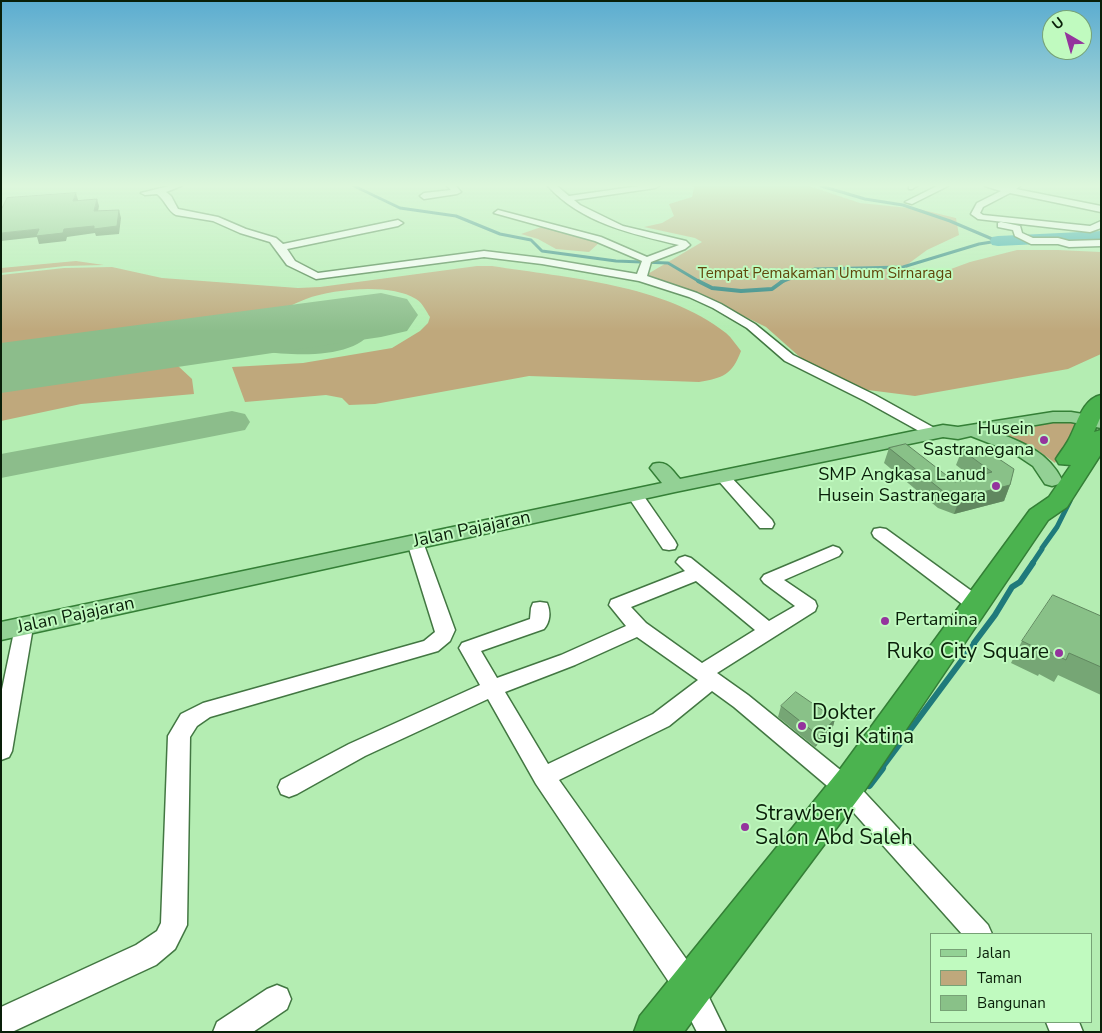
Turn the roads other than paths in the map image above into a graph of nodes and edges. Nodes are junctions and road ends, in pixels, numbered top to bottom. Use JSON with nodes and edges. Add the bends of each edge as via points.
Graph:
{"nodes":[{"id":1,"x":253,"y":234,"type":"edge"},
{"id":2,"x":348,"y":234,"type":"edge"},
{"id":3,"x":578,"y":234,"type":"edge"},
{"id":4,"x":647,"y":234,"type":"edge"},
{"id":5,"x":1018,"y":234,"type":"edge"},
{"id":6,"x":1101,"y":243,"type":"edge"},
{"id":7,"x":280,"y":248,"type":"junction"},
{"id":8,"x":646,"y":262,"type":"junction"},
{"id":9,"x":641,"y":278,"type":"junction"},
{"id":10,"x":1097,"y":417,"type":"edge"},
{"id":11,"x":972,"y":430,"type":"junction"},
{"id":12,"x":938,"y":432,"type":"junction"},
{"id":13,"x":660,"y":468,"type":"dead end"},
{"id":14,"x":722,"y":476,"type":"junction"},
{"id":15,"x":1052,"y":480,"type":"junction"},
{"id":16,"x":675,"y":486,"type":"junction"},
{"id":17,"x":635,"y":494,"type":"junction"},
{"id":18,"x":1039,"y":515,"type":"junction"},
{"id":19,"x":766,"y":524,"type":"dead end"},
{"id":20,"x":880,"y":533,"type":"dead end"},
{"id":21,"x":415,"y":542,"type":"junction"},
{"id":22,"x":669,"y":545,"type":"dead end"},
{"id":23,"x":832,"y":552,"type":"dead end"},
{"id":24,"x":977,"y":605,"type":"junction"},
{"id":25,"x":540,"y":608,"type":"dead end"},
{"id":26,"x":24,"y":627,"type":"junction"},
{"id":27,"x":639,"y":628,"type":"junction"},
{"id":28,"x":768,"y":631,"type":"junction"},
{"id":29,"x":1,"y":632,"type":"edge"},
{"id":30,"x":707,"y":676,"type":"junction"},
{"id":31,"x":492,"y":688,"type":"junction"},
{"id":32,"x":1,"y":751,"type":"edge"},
{"id":33,"x":544,"y":777,"type":"junction"},
{"id":34,"x":289,"y":787,"type":"dead end"},
{"id":35,"x":846,"y":788,"type":"junction"},
{"id":36,"x":978,"y":933,"type":"edge"},
{"id":37,"x":689,"y":988,"type":"junction"},
{"id":38,"x":277,"y":999,"type":"dead end"},
{"id":39,"x":1,"y":1022,"type":"edge"},
{"id":40,"x":227,"y":1032,"type":"edge"},
{"id":41,"x":656,"y":1032,"type":"edge"},
{"id":42,"x":712,"y":1032,"type":"edge"}],
"edges":[{"from":1,"to":7,"type":"street","via":[[272,240]]},
{"from":2,"to":7,"type":"street"},
{"from":3,"to":8,"type":"street"},
{"from":4,"to":8,"type":"street","via":[[685,245]]},
{"from":5,"to":6,"type":"street","via":[[1025,239],[1070,244]]},
{"from":7,"to":9,"type":"street","via":[[291,263],[316,276],[484,254]]},
{"from":8,"to":9,"type":"street"},
{"from":9,"to":12,"type":"street","via":[[717,306],[751,326],[789,358]]},
{"from":10,"to":11,"type":"main road","name":"Jalan Pajajaran","via":[[1053,417]]},
{"from":10,"to":12,"type":"main road","name":"Jalan Pajajaran","via":[[1060,406],[1038,408],[952,423]]},
{"from":10,"to":15,"type":"highway"},
{"from":10,"to":18,"type":"highway","via":[[1058,502]]},
{"from":11,"to":12,"type":"main road","name":"Jalan Pajajaran"},
{"from":11,"to":15,"type":"main road","via":[[1035,458],[1045,465]]},
{"from":12,"to":14,"type":"main road","name":"Jalan Pajajaran"},
{"from":13,"to":16,"type":"main road"},
{"from":14,"to":16,"type":"main road","name":"Jalan Pajajaran"},
{"from":14,"to":19,"type":"street"},
{"from":15,"to":18,"type":"highway","via":[[1041,496]]},
{"from":16,"to":17,"type":"main road","name":"Jalan Pajajaran"},
{"from":17,"to":21,"type":"main road","name":"Jalan Pajajaran"},
{"from":17,"to":22,"type":"street"},
{"from":18,"to":24,"type":"highway"},
{"from":20,"to":24,"type":"street"},
{"from":21,"to":26,"type":"main road","name":"Jalan Pajajaran"},
{"from":21,"to":39,"type":"street","via":[[445,630],[443,636],[431,646],[203,711],[189,720],[179,736],[174,925],[166,940],[146,955]]},
{"from":23,"to":28,"type":"street","via":[[770,579],[808,606]]},
{"from":24,"to":35,"type":"highway"},
{"from":25,"to":31,"type":"street","via":[[537,624],[469,648]]},
{"from":26,"to":29,"type":"main road","name":"Jalan Pajajaran"},
{"from":26,"to":32,"type":"street"},
{"from":27,"to":28,"type":"street","via":[[618,605],[692,567]]},
{"from":27,"to":30,"type":"street"},
{"from":27,"to":31,"type":"street","via":[[568,660]]},
{"from":28,"to":30,"type":"street"},
{"from":30,"to":33,"type":"street","via":[[672,713],[661,720]]},
{"from":30,"to":35,"type":"street"},
{"from":31,"to":33,"type":"street"},
{"from":31,"to":34,"type":"street","via":[[357,750]]},
{"from":33,"to":37,"type":"street"},
{"from":35,"to":36,"type":"street"},
{"from":35,"to":37,"type":"highway"},
{"from":37,"to":41,"type":"highway"},
{"from":37,"to":42,"type":"street"},
{"from":38,"to":40,"type":"street"}]}
